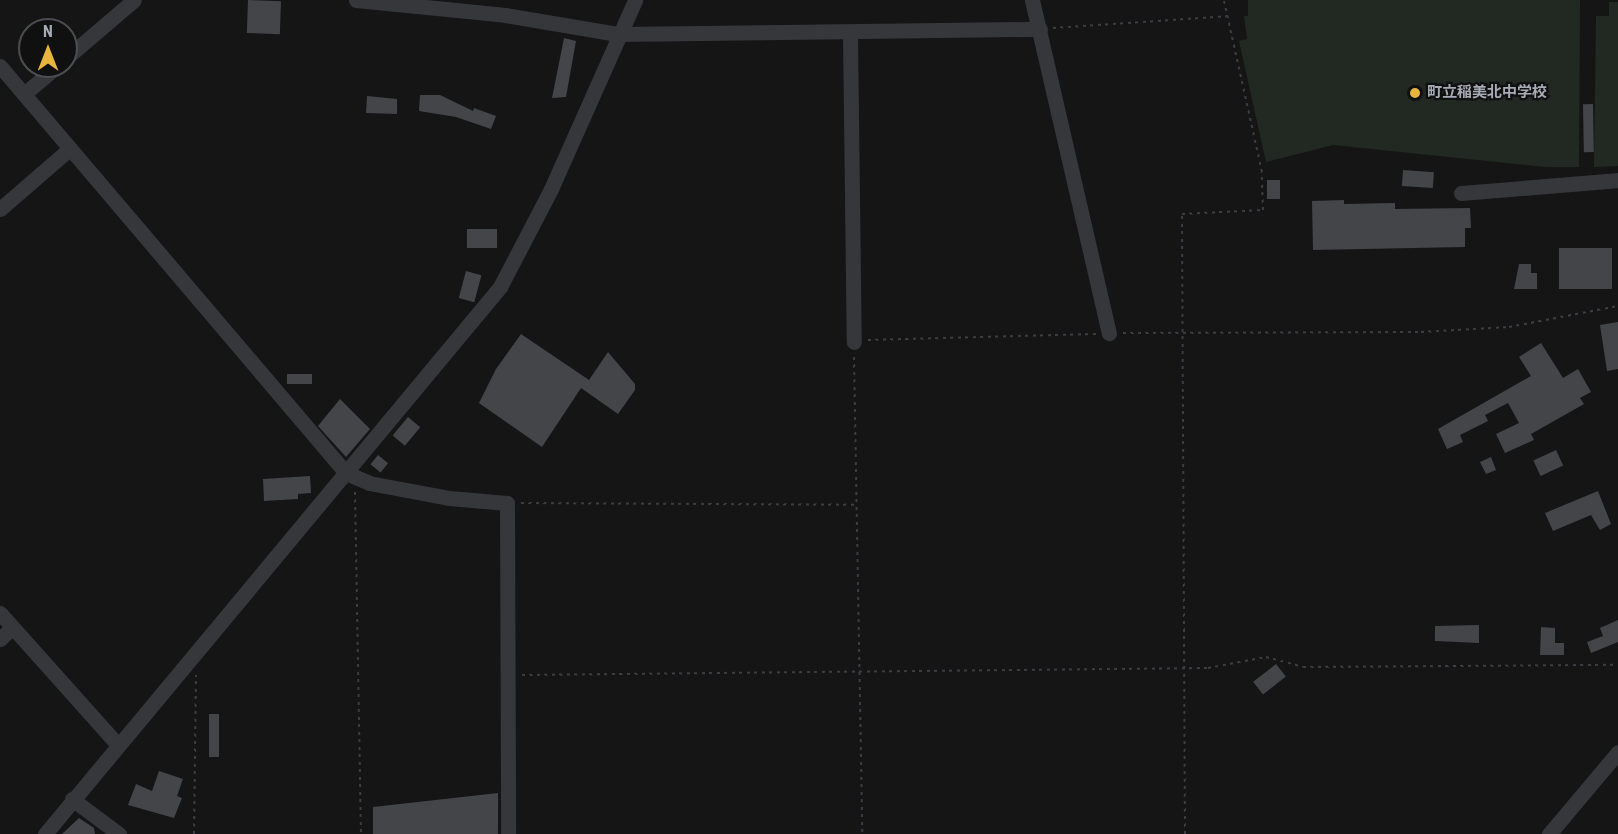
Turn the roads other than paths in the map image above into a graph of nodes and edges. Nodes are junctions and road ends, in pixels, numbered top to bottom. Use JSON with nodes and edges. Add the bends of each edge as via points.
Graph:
{"nodes":[{"id":1,"x":135,"y":0,"type":"edge"},
{"id":2,"x":356,"y":0,"type":"edge"},
{"id":3,"x":635,"y":0,"type":"edge"},
{"id":4,"x":1032,"y":0,"type":"edge"},
{"id":5,"x":1040,"y":29,"type":"junction"},
{"id":6,"x":617,"y":34,"type":"junction"},
{"id":7,"x":850,"y":34,"type":"junction"},
{"id":8,"x":78,"y":48,"type":"edge"},
{"id":9,"x":0,"y":66,"type":"edge"},
{"id":10,"x":43,"y":78,"type":"edge"},
{"id":11,"x":24,"y":94,"type":"junction"},
{"id":12,"x":68,"y":150,"type":"junction"},
{"id":13,"x":1618,"y":180,"type":"edge"},
{"id":14,"x":1461,"y":193,"type":"dead end"},
{"id":15,"x":0,"y":209,"type":"edge"},
{"id":16,"x":1109,"y":333,"type":"road end"},
{"id":17,"x":854,"y":342,"type":"road end"},
{"id":18,"x":350,"y":475,"type":"junction"},
{"id":19,"x":0,"y":613,"type":"edge"},
{"id":20,"x":12,"y":628,"type":"junction"},
{"id":21,"x":0,"y":639,"type":"edge"},
{"id":22,"x":117,"y":744,"type":"junction"},
{"id":23,"x":1618,"y":752,"type":"edge"},
{"id":24,"x":72,"y":799,"type":"junction"},
{"id":25,"x":45,"y":834,"type":"edge"},
{"id":26,"x":119,"y":834,"type":"edge"},
{"id":27,"x":508,"y":834,"type":"edge"},
{"id":28,"x":1549,"y":834,"type":"edge"}],
"edges":[{"from":1,"to":8,"type":"street"},
{"from":2,"to":6,"type":"street","via":[[505,15]]},
{"from":3,"to":6,"type":"street"},
{"from":4,"to":5,"type":"street"},
{"from":5,"to":7,"type":"street"},
{"from":5,"to":16,"type":"street"},
{"from":6,"to":7,"type":"street"},
{"from":6,"to":18,"type":"street","via":[[551,189],[500,287]]},
{"from":7,"to":17,"type":"street"},
{"from":9,"to":11,"type":"street"},
{"from":10,"to":11,"type":"street"},
{"from":11,"to":12,"type":"street"},
{"from":12,"to":15,"type":"street"},
{"from":12,"to":18,"type":"street"},
{"from":13,"to":14,"type":"street"},
{"from":18,"to":22,"type":"street"},
{"from":18,"to":27,"type":"street","via":[[449,498],[507,503]]},
{"from":19,"to":20,"type":"street"},
{"from":20,"to":21,"type":"street"},
{"from":20,"to":22,"type":"street"},
{"from":22,"to":24,"type":"street"},
{"from":23,"to":28,"type":"street"},
{"from":24,"to":25,"type":"street"},
{"from":24,"to":26,"type":"street"}]}
